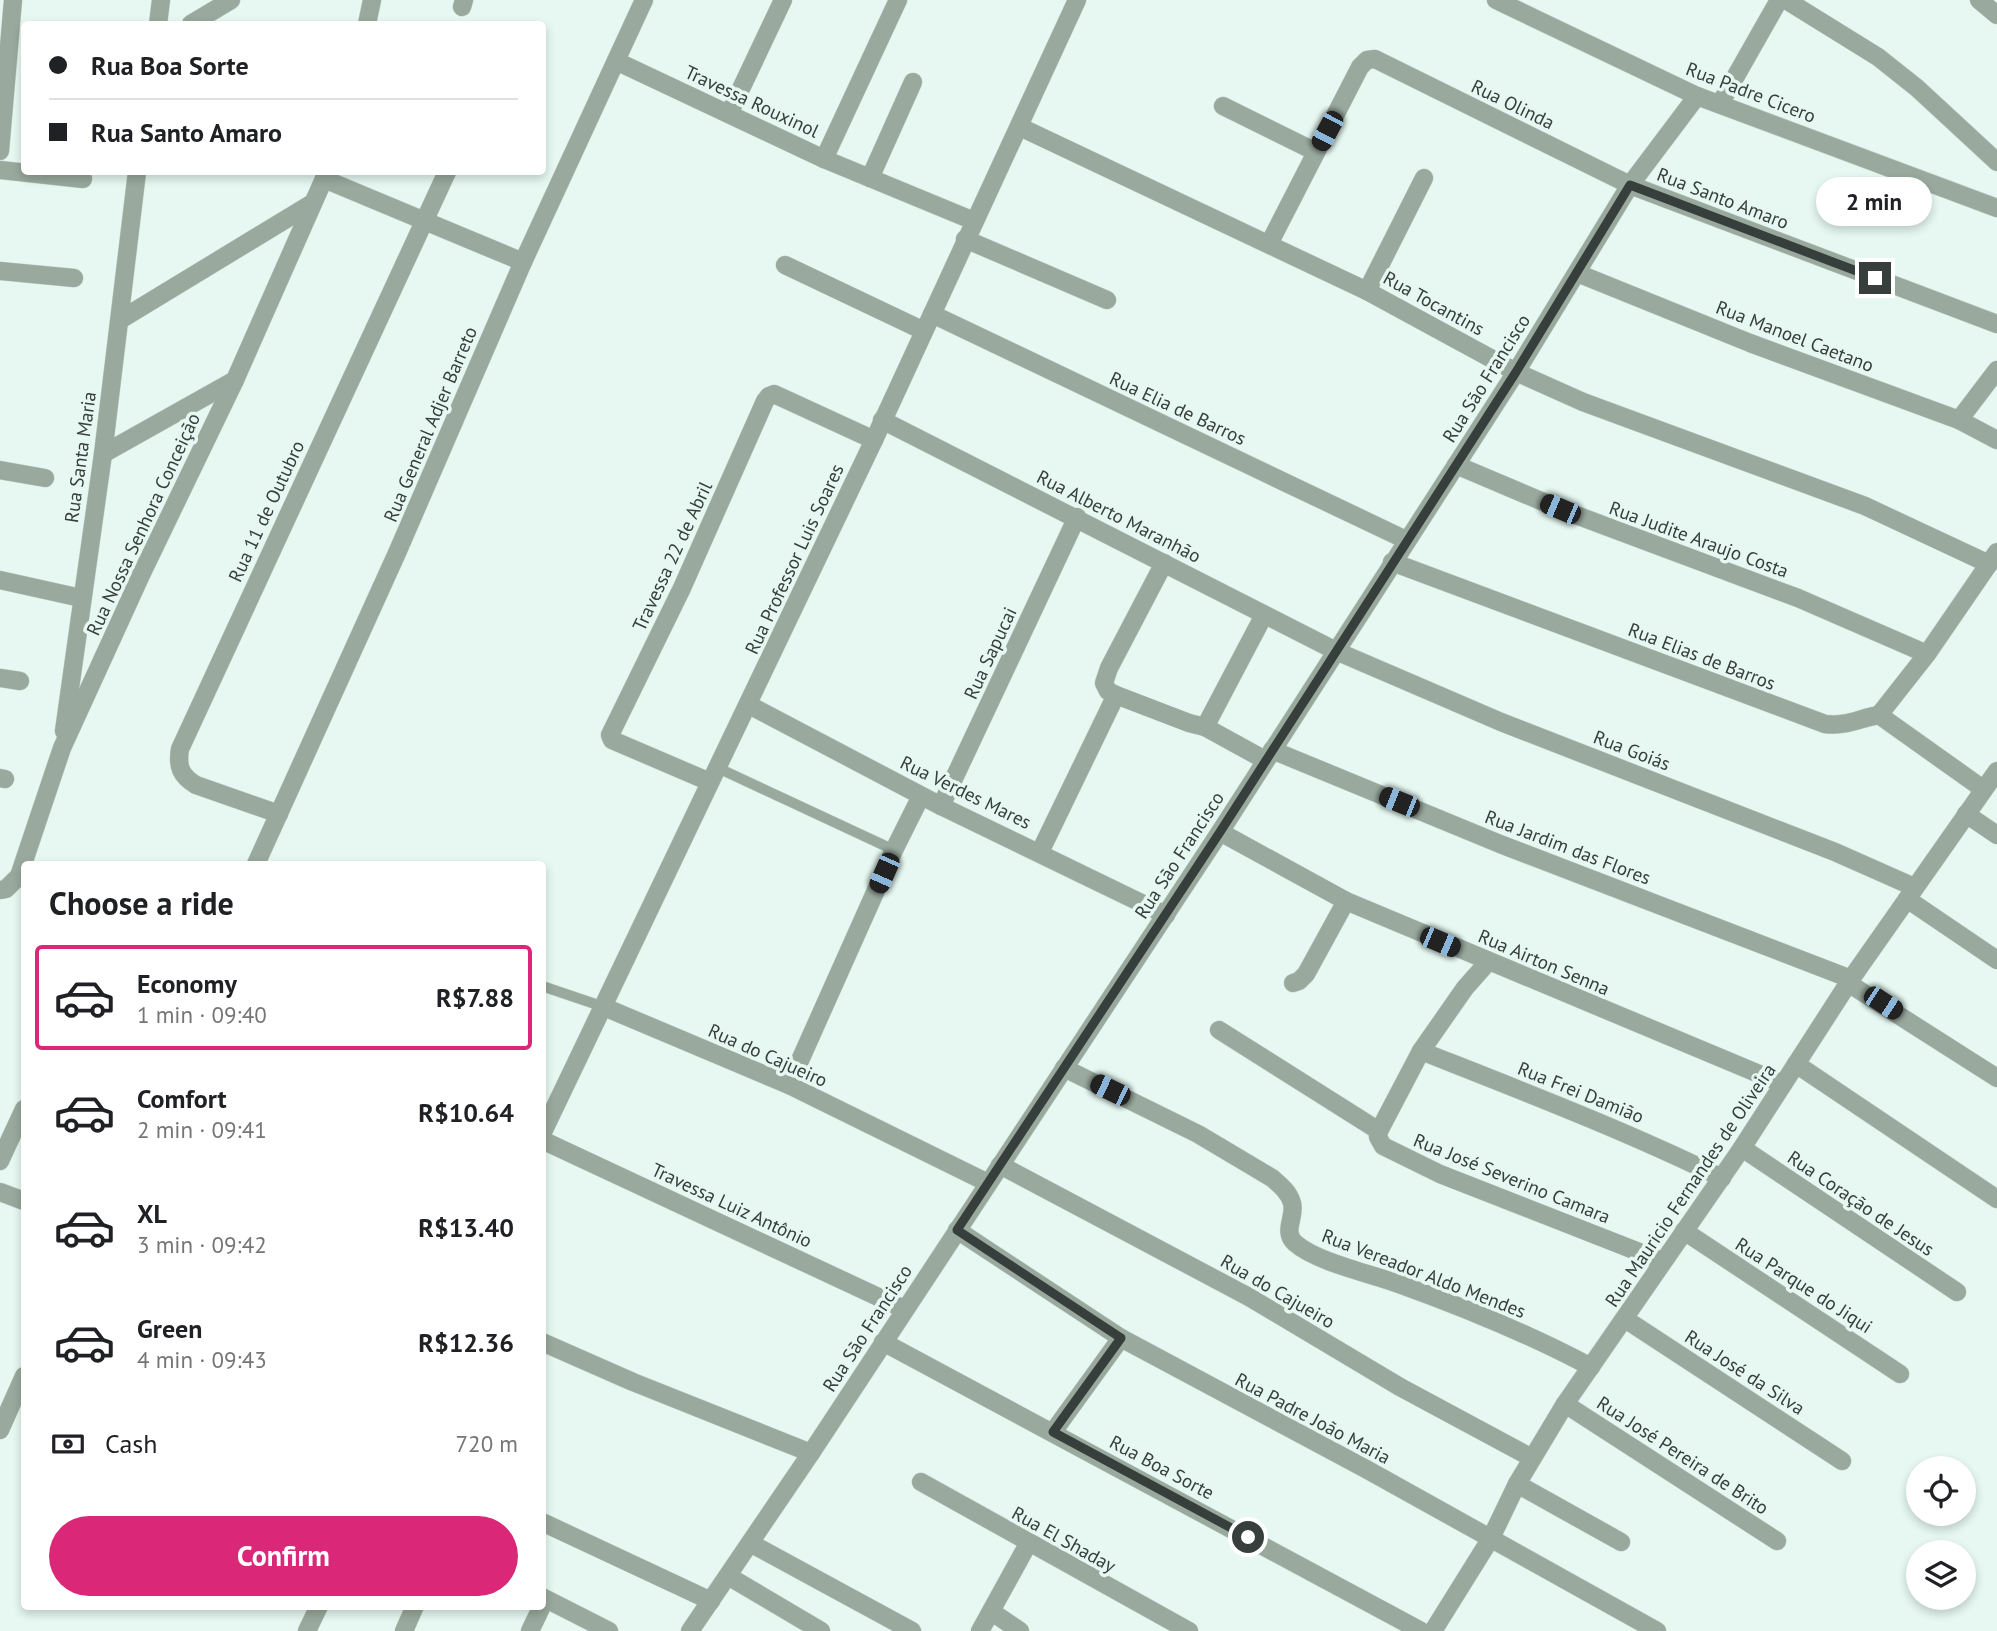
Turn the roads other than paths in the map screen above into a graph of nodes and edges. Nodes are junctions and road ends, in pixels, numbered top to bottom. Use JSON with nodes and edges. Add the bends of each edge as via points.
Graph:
{"nodes":[{"id":1,"x":13,"y":0,"type":"edge"},
{"id":2,"x":160,"y":0,"type":"edge"},
{"id":3,"x":230,"y":0,"type":"edge"},
{"id":4,"x":372,"y":0,"type":"edge"},
{"id":5,"x":644,"y":0,"type":"edge"},
{"id":6,"x":783,"y":0,"type":"edge"},
{"id":7,"x":898,"y":0,"type":"edge"},
{"id":8,"x":1077,"y":0,"type":"edge"},
{"id":9,"x":1496,"y":0,"type":"edge"},
{"id":10,"x":1979,"y":0,"type":"edge"},
{"id":11,"x":1777,"y":1,"type":"edge"},
{"id":12,"x":1997,"y":15,"type":"edge"},
{"id":13,"x":158,"y":21,"type":"edge"},
{"id":14,"x":196,"y":21,"type":"edge"},
{"id":15,"x":368,"y":21,"type":"edge"},
{"id":16,"x":616,"y":61,"type":"junction"},
{"id":17,"x":16,"y":73,"type":"edge"},
{"id":18,"x":913,"y":82,"type":"dead end"},
{"id":19,"x":1697,"y":96,"type":"junction"},
{"id":20,"x":1720,"y":104,"type":"junction"},
{"id":21,"x":1223,"y":106,"type":"dead end"},
{"id":22,"x":2,"y":108,"type":"edge"},
{"id":23,"x":729,"y":114,"type":"junction"},
{"id":24,"x":1020,"y":127,"type":"junction"},
{"id":25,"x":0,"y":151,"type":"edge"},
{"id":26,"x":1315,"y":152,"type":"junction"},
{"id":27,"x":824,"y":159,"type":"junction"},
{"id":28,"x":1997,"y":162,"type":"edge"},
{"id":29,"x":0,"y":170,"type":"edge"},
{"id":30,"x":21,"y":172,"type":"edge"},
{"id":31,"x":46,"y":175,"type":"edge"},
{"id":32,"x":326,"y":175,"type":"edge"},
{"id":33,"x":446,"y":175,"type":"edge"},
{"id":34,"x":136,"y":177,"type":"edge"},
{"id":35,"x":870,"y":178,"type":"junction"},
{"id":36,"x":1424,"y":178,"type":"dead end"},
{"id":37,"x":83,"y":179,"type":"dead end"},
{"id":38,"x":1630,"y":185,"type":"junction"},
{"id":39,"x":311,"y":204,"type":"junction"},
{"id":40,"x":1997,"y":208,"type":"edge"},
{"id":41,"x":974,"y":221,"type":"junction"},
{"id":42,"x":422,"y":222,"type":"junction"},
{"id":43,"x":965,"y":239,"type":"junction"},
{"id":44,"x":1269,"y":244,"type":"junction"},
{"id":45,"x":523,"y":262,"type":"junction"},
{"id":46,"x":785,"y":265,"type":"dead end"},
{"id":47,"x":0,"y":271,"type":"edge"},
{"id":48,"x":1577,"y":273,"type":"junction"},
{"id":49,"x":74,"y":278,"type":"dead end"},
{"id":50,"x":1367,"y":290,"type":"junction"},
{"id":51,"x":1107,"y":300,"type":"dead end"},
{"id":52,"x":932,"y":314,"type":"junction"},
{"id":53,"x":120,"y":320,"type":"junction"},
{"id":54,"x":1997,"y":324,"type":"edge"},
{"id":55,"x":924,"y":331,"type":"junction"},
{"id":56,"x":1997,"y":370,"type":"edge"},
{"id":57,"x":1516,"y":372,"type":"junction"},
{"id":58,"x":235,"y":380,"type":"junction"},
{"id":59,"x":883,"y":420,"type":"junction"},
{"id":60,"x":1959,"y":420,"type":"junction"},
{"id":61,"x":874,"y":440,"type":"junction"},
{"id":62,"x":1997,"y":440,"type":"edge"},
{"id":63,"x":103,"y":454,"type":"junction"},
{"id":64,"x":1456,"y":465,"type":"junction"},
{"id":65,"x":0,"y":470,"type":"edge"},
{"id":66,"x":44,"y":478,"type":"dead end"},
{"id":67,"x":1077,"y":517,"type":"junction"},
{"id":68,"x":1406,"y":540,"type":"junction"},
{"id":69,"x":1993,"y":558,"type":"edge"},
{"id":70,"x":1392,"y":562,"type":"junction"},
{"id":71,"x":1164,"y":563,"type":"junction"},
{"id":72,"x":0,"y":580,"type":"edge"},
{"id":73,"x":81,"y":598,"type":"junction"},
{"id":74,"x":1264,"y":614,"type":"junction"},
{"id":75,"x":1336,"y":651,"type":"junction"},
{"id":76,"x":1927,"y":654,"type":"junction"},
{"id":77,"x":0,"y":678,"type":"edge"},
{"id":78,"x":20,"y":681,"type":"dead end"},
{"id":79,"x":1116,"y":695,"type":"junction"},
{"id":80,"x":748,"y":705,"type":"junction"},
{"id":81,"x":1879,"y":715,"type":"junction"},
{"id":82,"x":1205,"y":727,"type":"junction"},
{"id":83,"x":62,"y":748,"type":"junction"},
{"id":84,"x":1268,"y":755,"type":"junction"},
{"id":85,"x":1997,"y":771,"type":"edge"},
{"id":86,"x":714,"y":775,"type":"junction"},
{"id":87,"x":1983,"y":789,"type":"junction"},
{"id":88,"x":921,"y":796,"type":"junction"},
{"id":89,"x":941,"y":806,"type":"junction"},
{"id":90,"x":279,"y":814,"type":"junction"},
{"id":91,"x":1966,"y":814,"type":"junction"},
{"id":92,"x":1220,"y":832,"type":"junction"},
{"id":93,"x":1997,"y":835,"type":"edge"},
{"id":94,"x":894,"y":849,"type":"junction"},
{"id":95,"x":1041,"y":852,"type":"junction"},
{"id":96,"x":24,"y":861,"type":"edge"},
{"id":97,"x":257,"y":861,"type":"edge"},
{"id":98,"x":21,"y":870,"type":"edge"},
{"id":99,"x":0,"y":890,"type":"edge"},
{"id":100,"x":1911,"y":893,"type":"junction"},
{"id":101,"x":1346,"y":901,"type":"junction"},
{"id":102,"x":1166,"y":915,"type":"junction"},
{"id":103,"x":1997,"y":960,"type":"edge"},
{"id":104,"x":1488,"y":962,"type":"junction"},
{"id":105,"x":1850,"y":981,"type":"junction"},
{"id":106,"x":1293,"y":983,"type":"dead end"},
{"id":107,"x":546,"y":987,"type":"edge"},
{"id":108,"x":604,"y":1007,"type":"junction"},
{"id":109,"x":1219,"y":1030,"type":"dead end"},
{"id":110,"x":1421,"y":1051,"type":"junction"},
{"id":111,"x":1796,"y":1064,"type":"junction"},
{"id":112,"x":1064,"y":1068,"type":"junction"},
{"id":113,"x":1997,"y":1078,"type":"edge"},
{"id":114,"x":1783,"y":1084,"type":"junction"},
{"id":115,"x":789,"y":1085,"type":"junction"},
{"id":116,"x":21,"y":1116,"type":"edge"},
{"id":117,"x":546,"y":1126,"type":"edge"},
{"id":118,"x":1379,"y":1131,"type":"junction"},
{"id":119,"x":546,"y":1142,"type":"edge"},
{"id":120,"x":1742,"y":1148,"type":"junction"},
{"id":121,"x":0,"y":1161,"type":"edge"},
{"id":122,"x":1000,"y":1164,"type":"junction"},
{"id":123,"x":1722,"y":1178,"type":"junction"},
{"id":124,"x":988,"y":1183,"type":"junction"},
{"id":125,"x":0,"y":1192,"type":"edge"},
{"id":126,"x":21,"y":1199,"type":"edge"},
{"id":127,"x":1997,"y":1199,"type":"edge"},
{"id":128,"x":957,"y":1230,"type":"junction"},
{"id":129,"x":1684,"y":1231,"type":"junction"},
{"id":130,"x":1662,"y":1261,"type":"junction"},
{"id":131,"x":1957,"y":1292,"type":"dead end"},
{"id":132,"x":904,"y":1309,"type":"junction"},
{"id":133,"x":1625,"y":1320,"type":"junction"},
{"id":134,"x":1121,"y":1338,"type":"junction"},
{"id":135,"x":883,"y":1342,"type":"junction"},
{"id":136,"x":546,"y":1344,"type":"edge"},
{"id":137,"x":1591,"y":1367,"type":"junction"},
{"id":138,"x":1900,"y":1374,"type":"dead end"},
{"id":139,"x":21,"y":1383,"type":"edge"},
{"id":140,"x":1565,"y":1404,"type":"junction"},
{"id":141,"x":0,"y":1430,"type":"edge"},
{"id":142,"x":1053,"y":1432,"type":"junction"},
{"id":143,"x":811,"y":1453,"type":"junction"},
{"id":144,"x":1532,"y":1458,"type":"junction"},
{"id":145,"x":1842,"y":1461,"type":"dead end"},
{"id":146,"x":920,"y":1482,"type":"dead end"},
{"id":147,"x":1517,"y":1484,"type":"junction"},
{"id":148,"x":546,"y":1524,"type":"edge"},
{"id":149,"x":1491,"y":1538,"type":"junction"},
{"id":150,"x":1777,"y":1541,"type":"dead end"},
{"id":151,"x":1621,"y":1542,"type":"dead end"},
{"id":152,"x":750,"y":1543,"type":"junction"},
{"id":153,"x":1028,"y":1544,"type":"junction"},
{"id":154,"x":727,"y":1576,"type":"junction"},
{"id":155,"x":711,"y":1601,"type":"junction"},
{"id":156,"x":546,"y":1603,"type":"edge"},
{"id":157,"x":317,"y":1610,"type":"edge"},
{"id":158,"x":413,"y":1610,"type":"edge"},
{"id":159,"x":539,"y":1610,"type":"edge"},
{"id":160,"x":992,"y":1612,"type":"junction"},
{"id":161,"x":307,"y":1631,"type":"edge"},
{"id":162,"x":404,"y":1631,"type":"edge"},
{"id":163,"x":530,"y":1631,"type":"edge"},
{"id":164,"x":609,"y":1631,"type":"edge"},
{"id":165,"x":690,"y":1631,"type":"edge"},
{"id":166,"x":821,"y":1631,"type":"edge"},
{"id":167,"x":912,"y":1631,"type":"edge"},
{"id":168,"x":980,"y":1631,"type":"edge"},
{"id":169,"x":1020,"y":1631,"type":"edge"},
{"id":170,"x":1189,"y":1631,"type":"edge"},
{"id":171,"x":1421,"y":1631,"type":"edge"},
{"id":172,"x":1433,"y":1631,"type":"edge"},
{"id":173,"x":1657,"y":1631,"type":"edge"}],
"edges":[{"from":1,"to":17,"type":"street"},
{"from":2,"to":13,"type":"street"},
{"from":3,"to":14,"type":"street"},
{"from":4,"to":15,"type":"street"},
{"from":5,"to":16,"type":"street","name":"Rua General Adjer Barreto"},
{"from":6,"to":23,"type":"street"},
{"from":7,"to":27,"type":"street"},
{"from":8,"to":24,"type":"street","name":"Rua Professor Luis Soares"},
{"from":9,"to":19,"type":"street","name":"Rua Padre Cicero"},
{"from":10,"to":12,"type":"street"},
{"from":11,"to":20,"type":"street"},
{"from":11,"to":28,"type":"street","via":[[1878,57]]},
{"from":16,"to":23,"type":"street","name":"Travessa Rouxinol"},
{"from":16,"to":45,"type":"street","name":"Rua General Adjer Barreto"},
{"from":17,"to":22,"type":"street"},
{"from":18,"to":35,"type":"street"},
{"from":19,"to":20,"type":"street","name":"Rua Padre Cicero"},
{"from":19,"to":38,"type":"street","name":"Rua São Francisco"},
{"from":20,"to":40,"type":"street","name":"Rua Padre Cicero"},
{"from":21,"to":26,"type":"street"},
{"from":22,"to":25,"type":"street"},
{"from":23,"to":27,"type":"street","name":"Travessa Rouxinol"},
{"from":24,"to":41,"type":"street","name":"Rua Professor Luis Soares"},
{"from":24,"to":44,"type":"street","name":"Rua Tocantins"},
{"from":26,"to":38,"type":"street","name":"Rua Olinda","via":[[1360,67],[1369,60]]},
{"from":26,"to":44,"type":"street"},
{"from":27,"to":35,"type":"street","name":"Travessa Rouxinol"},
{"from":29,"to":30,"type":"street"},
{"from":31,"to":37,"type":"street"},
{"from":32,"to":39,"type":"street","name":"Rua Nossa Senhora Conceição"},
{"from":32,"to":42,"type":"street"},
{"from":33,"to":42,"type":"street","name":"Rua 11 de Outubro"},
{"from":34,"to":53,"type":"street","name":"Rua Santa Maria"},
{"from":35,"to":41,"type":"street","name":"Travessa Rouxinol"},
{"from":36,"to":50,"type":"street"},
{"from":38,"to":48,"type":"street","name":"Rua São Francisco"},
{"from":38,"to":54,"type":"street","name":"Rua Santo Amaro"},
{"from":39,"to":53,"type":"street"},
{"from":39,"to":58,"type":"street","name":"Rua Nossa Senhora Conceição"},
{"from":41,"to":43,"type":"street","name":"Rua Professor Luis Soares"},
{"from":42,"to":45,"type":"street"},
{"from":42,"to":90,"type":"street","name":"Rua 11 de Outubro","via":[[180,749],[180,771],[186,780]]},
{"from":43,"to":51,"type":"street"},
{"from":43,"to":52,"type":"street","name":"Rua Professor Luis Soares"},
{"from":44,"to":50,"type":"street","name":"Rua Tocantins"},
{"from":45,"to":90,"type":"street","name":"Rua General Adjer Barreto"},
{"from":46,"to":55,"type":"street"},
{"from":47,"to":49,"type":"street"},
{"from":48,"to":57,"type":"street","name":"Rua São Francisco"},
{"from":48,"to":60,"type":"street","name":"Rua Manoel Caetano"},
{"from":50,"to":57,"type":"street","name":"Rua Tocantins"},
{"from":52,"to":55,"type":"street","name":"Rua Professor Luis Soares"},
{"from":52,"to":68,"type":"street","name":"Rua Elia de Barros"},
{"from":53,"to":63,"type":"street","name":"Rua Santa Maria"},
{"from":55,"to":59,"type":"street","name":"Rua Professor Luis Soares"},
{"from":56,"to":60,"type":"street"},
{"from":57,"to":64,"type":"street","name":"Rua São Francisco"},
{"from":57,"to":69,"type":"street","name":"Rua Tocantins","via":[[1583,402]]},
{"from":58,"to":63,"type":"street"},
{"from":58,"to":83,"type":"street","name":"Rua Nossa Senhora Conceição"},
{"from":59,"to":61,"type":"street","name":"Rua Professor Luis Soares"},
{"from":59,"to":67,"type":"street","name":"Rua Alberto Maranhão"},
{"from":60,"to":62,"type":"street","name":"Rua Manoel Caetano"},
{"from":61,"to":80,"type":"street","name":"Rua Professor Luis Soares"},
{"from":61,"to":86,"type":"street","name":"Travessa 22 de Abril","via":[[774,394],[765,401],[610,735],[612,740]]},
{"from":63,"to":73,"type":"street","name":"Rua Santa Maria"},
{"from":64,"to":68,"type":"street","name":"Rua São Francisco"},
{"from":64,"to":76,"type":"street","name":"Rua Judite Araujo Costa","via":[[1798,598]]},
{"from":65,"to":66,"type":"street"},
{"from":67,"to":71,"type":"street","name":"Rua Alberto Maranhão"},
{"from":67,"to":89,"type":"street","name":"Rua Sapucai"},
{"from":68,"to":70,"type":"street","name":"Rua São Francisco"},
{"from":69,"to":76,"type":"street"},
{"from":70,"to":75,"type":"street","name":"Rua São Francisco"},
{"from":70,"to":81,"type":"street","name":"Rua Elias de Barros","via":[[1825,724],[1844,725]]},
{"from":71,"to":74,"type":"street","name":"Rua Alberto Maranhão"},
{"from":71,"to":79,"type":"street","via":[[1109,668],[1104,683]]},
{"from":72,"to":73,"type":"street"},
{"from":73,"to":83,"type":"street","name":"Rua Santa Maria"},
{"from":74,"to":75,"type":"street","name":"Rua Alberto Maranhão"},
{"from":74,"to":82,"type":"street"},
{"from":75,"to":84,"type":"street","name":"Rua São Francisco"},
{"from":75,"to":100,"type":"street","name":"Rua Goiás","via":[[1501,722],[1835,852]]},
{"from":76,"to":81,"type":"street"},
{"from":77,"to":78,"type":"street"},
{"from":79,"to":82,"type":"street","name":"Rua Jardim das Flores"},
{"from":79,"to":95,"type":"street"},
{"from":80,"to":86,"type":"street","name":"Rua Professor Luis Soares"},
{"from":80,"to":88,"type":"street","name":"Rua Verdes Mares"},
{"from":81,"to":87,"type":"street"},
{"from":82,"to":84,"type":"street","name":"Rua Jardim das Flores"},
{"from":83,"to":96,"type":"street","name":"Rua Nossa Senhora Conceição"},
{"from":84,"to":92,"type":"street","name":"Rua São Francisco"},
{"from":84,"to":105,"type":"street","name":"Rua Jardim das Flores"},
{"from":85,"to":87,"type":"street","name":"Rua Mauricio Fernandes de Oliveira"},
{"from":86,"to":94,"type":"lane"},
{"from":86,"to":108,"type":"street","name":"Rua Professor Luis Soares"},
{"from":87,"to":91,"type":"street","name":"Rua Mauricio Fernandes de Oliveira"},
{"from":88,"to":89,"type":"street","name":"Rua Verdes Mares"},
{"from":88,"to":94,"type":"street"},
{"from":89,"to":95,"type":"street","name":"Rua Verdes Mares"},
{"from":90,"to":97,"type":"street","name":"Rua General Adjer Barreto"},
{"from":91,"to":93,"type":"street"},
{"from":91,"to":100,"type":"street","name":"Rua Mauricio Fernandes de Oliveira"},
{"from":92,"to":101,"type":"street","name":"Rua Airton Senna"},
{"from":92,"to":102,"type":"street","name":"Rua São Francisco"},
{"from":94,"to":115,"type":"street"},
{"from":95,"to":102,"type":"street","name":"Rua Verdes Mares"},
{"from":98,"to":99,"type":"street","name":"Rua Nossa Senhora Conceição"},
{"from":100,"to":103,"type":"street","name":"Rua Goiás"},
{"from":100,"to":105,"type":"street","name":"Rua Mauricio Fernandes de Oliveira"},
{"from":101,"to":104,"type":"street","name":"Rua Airton Senna"},
{"from":101,"to":106,"type":"street","via":[[1306,974]]},
{"from":102,"to":112,"type":"street","name":"Rua São Francisco"},
{"from":104,"to":110,"type":"street"},
{"from":104,"to":114,"type":"street","name":"Rua Airton Senna"},
{"from":105,"to":111,"type":"street","name":"Rua Mauricio Fernandes de Oliveira"},
{"from":105,"to":113,"type":"street","name":"Rua Jardim das Flores"},
{"from":107,"to":108,"type":"lane"},
{"from":108,"to":115,"type":"street","name":"Rua do Cajueiro"},
{"from":108,"to":117,"type":"street","name":"Rua Professor Luis Soares"},
{"from":109,"to":118,"type":"street","name":"Rua José Severino Camara"},
{"from":110,"to":118,"type":"street"},
{"from":110,"to":123,"type":"street","name":"Rua Frei Damião","via":[[1569,1109]]},
{"from":111,"to":114,"type":"street","name":"Rua Mauricio Fernandes de Oliveira"},
{"from":111,"to":127,"type":"street"},
{"from":112,"to":122,"type":"street","name":"Rua São Francisco"},
{"from":112,"to":137,"type":"street","name":"Rua Vereador Aldo Mendes","via":[[1177,1123],[1272,1178],[1291,1199],[1289,1232],[1303,1249],[1401,1284],[1554,1347]]},
{"from":114,"to":120,"type":"street","name":"Rua Mauricio Fernandes de Oliveira"},
{"from":115,"to":124,"type":"street","name":"Rua do Cajueiro"},
{"from":116,"to":121,"type":"street"},
{"from":118,"to":130,"type":"street","name":"Rua José Severino Camara","via":[[1383,1146],[1440,1174]]},
{"from":119,"to":132,"type":"street","name":"Travessa Luiz Antônio"},
{"from":120,"to":123,"type":"street","name":"Rua Mauricio Fernandes de Oliveira"},
{"from":120,"to":131,"type":"street","name":"Rua Coração de Jesus"},
{"from":122,"to":124,"type":"street","name":"Rua São Francisco"},
{"from":122,"to":144,"type":"street","name":"Rua do Cajueiro","via":[[1249,1297],[1400,1387]]},
{"from":123,"to":129,"type":"street","name":"Rua Mauricio Fernandes de Oliveira"},
{"from":124,"to":128,"type":"street","name":"Rua São Francisco"},
{"from":125,"to":126,"type":"street"},
{"from":128,"to":132,"type":"street","name":"Rua São Francisco"},
{"from":128,"to":134,"type":"street","name":"Rua Padre João Maria"},
{"from":129,"to":130,"type":"street","name":"Rua Mauricio Fernandes de Oliveira"},
{"from":129,"to":138,"type":"street","name":"Rua Parque do Jiqui"},
{"from":130,"to":133,"type":"street","name":"Rua Mauricio Fernandes de Oliveira"},
{"from":132,"to":135,"type":"street","name":"Rua São Francisco"},
{"from":133,"to":137,"type":"street","name":"Rua Mauricio Fernandes de Oliveira"},
{"from":133,"to":145,"type":"street","name":"Rua José da Silva"},
{"from":134,"to":142,"type":"street"},
{"from":134,"to":149,"type":"street","name":"Rua Padre João Maria"},
{"from":135,"to":142,"type":"street","name":"Rua Boa Sorte"},
{"from":135,"to":143,"type":"street","name":"Rua São Francisco"},
{"from":136,"to":143,"type":"street"},
{"from":137,"to":140,"type":"street","name":"Rua Mauricio Fernandes de Oliveira"},
{"from":139,"to":141,"type":"street"},
{"from":140,"to":144,"type":"street","name":"Rua Mauricio Fernandes de Oliveira"},
{"from":140,"to":150,"type":"street","name":"Rua José Pereira de Brito"},
{"from":142,"to":171,"type":"street","name":"Rua Boa Sorte"},
{"from":143,"to":152,"type":"street","name":"Rua São Francisco"},
{"from":144,"to":147,"type":"street","name":"Rua Mauricio Fernandes de Oliveira"},
{"from":146,"to":153,"type":"street","name":"Rua El Shaday"},
{"from":147,"to":149,"type":"street","name":"Rua Mauricio Fernandes de Oliveira"},
{"from":147,"to":151,"type":"street"},
{"from":148,"to":155,"type":"street"},
{"from":149,"to":172,"type":"street","name":"Rua Mauricio Fernandes de Oliveira"},
{"from":149,"to":173,"type":"street","name":"Rua Padre João Maria"},
{"from":152,"to":154,"type":"street","name":"Rua São Francisco"},
{"from":152,"to":167,"type":"street"},
{"from":153,"to":160,"type":"street"},
{"from":153,"to":170,"type":"street","name":"Rua El Shaday"},
{"from":154,"to":155,"type":"street","name":"Rua São Francisco"},
{"from":154,"to":166,"type":"street"},
{"from":155,"to":165,"type":"street","name":"Rua São Francisco"},
{"from":156,"to":164,"type":"street"},
{"from":157,"to":161,"type":"street"},
{"from":158,"to":162,"type":"street"},
{"from":159,"to":163,"type":"street"},
{"from":160,"to":168,"type":"street"},
{"from":160,"to":169,"type":"street"}]}
